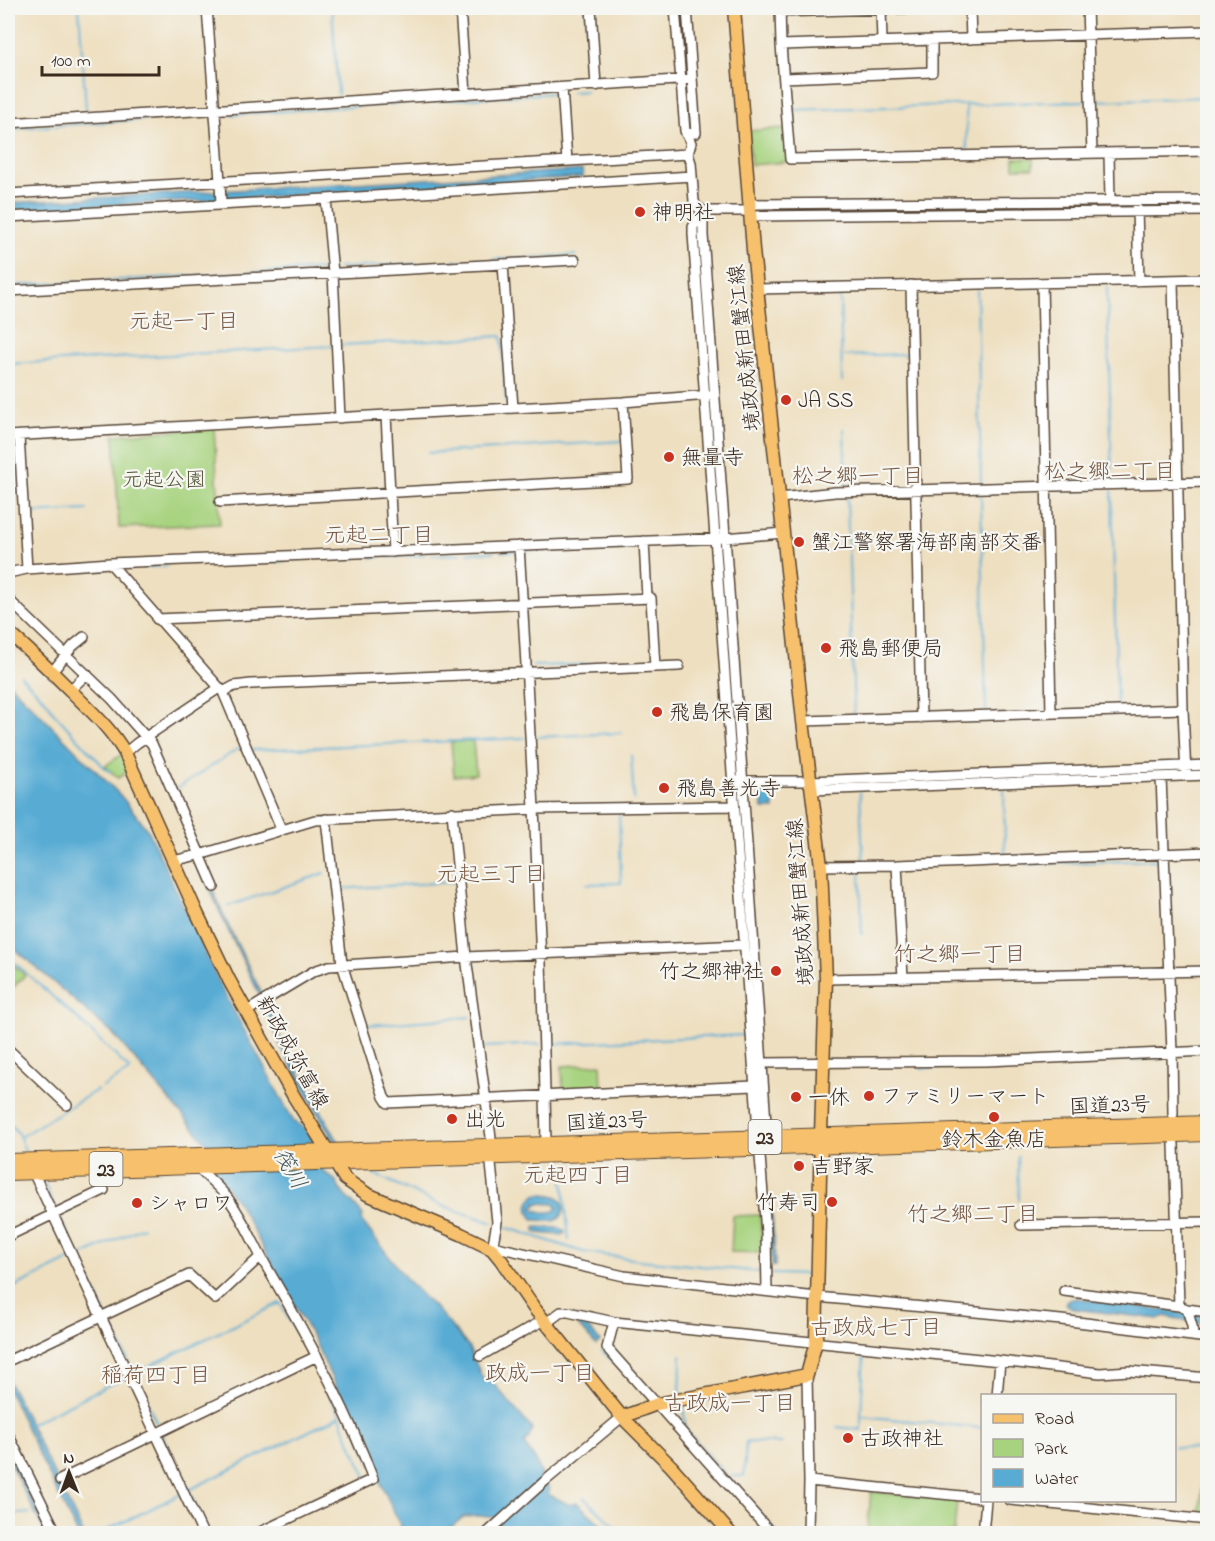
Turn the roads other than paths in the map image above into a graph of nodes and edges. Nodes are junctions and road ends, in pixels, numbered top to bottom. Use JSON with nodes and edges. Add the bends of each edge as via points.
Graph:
{"nodes":[{"id":1,"x":207,"y":8,"type":"edge"},
{"id":2,"x":460,"y":8,"type":"edge"},
{"id":3,"x":591,"y":8,"type":"edge"},
{"id":4,"x":675,"y":8,"type":"edge"},
{"id":5,"x":687,"y":8,"type":"edge"},
{"id":6,"x":734,"y":8,"type":"edge"},
{"id":7,"x":918,"y":8,"type":"edge"},
{"id":8,"x":970,"y":8,"type":"edge"},
{"id":9,"x":1087,"y":8,"type":"edge"},
{"id":10,"x":880,"y":9,"type":"edge"},
{"id":11,"x":780,"y":10,"type":"edge"},
{"id":12,"x":1208,"y":31,"type":"edge"},
{"id":13,"x":1088,"y":35,"type":"junction"},
{"id":14,"x":971,"y":39,"type":"junction"},
{"id":15,"x":932,"y":40,"type":"junction"},
{"id":16,"x":882,"y":41,"type":"junction"},
{"id":17,"x":781,"y":45,"type":"junction"},
{"id":18,"x":784,"y":78,"type":"junction"},
{"id":19,"x":680,"y":80,"type":"junction"},
{"id":20,"x":692,"y":80,"type":"junction"},
{"id":21,"x":596,"y":86,"type":"junction"},
{"id":22,"x":562,"y":88,"type":"junction"},
{"id":23,"x":466,"y":94,"type":"junction"},
{"id":24,"x":215,"y":110,"type":"junction"},
{"id":25,"x":8,"y":123,"type":"edge"},
{"id":26,"x":686,"y":134,"type":"junction"},
{"id":27,"x":1208,"y":151,"type":"edge"},
{"id":28,"x":1092,"y":153,"type":"junction"},
{"id":29,"x":1109,"y":153,"type":"junction"},
{"id":30,"x":688,"y":154,"type":"junction"},
{"id":31,"x":567,"y":161,"type":"junction"},
{"id":32,"x":692,"y":176,"type":"junction"},
{"id":33,"x":220,"y":183,"type":"junction"},
{"id":34,"x":8,"y":194,"type":"edge"},
{"id":35,"x":326,"y":199,"type":"junction"},
{"id":36,"x":1110,"y":200,"type":"junction"},
{"id":37,"x":1208,"y":200,"type":"edge"},
{"id":38,"x":221,"y":203,"type":"junction"},
{"id":39,"x":1137,"y":207,"type":"junction"},
{"id":40,"x":749,"y":211,"type":"junction"},
{"id":41,"x":1208,"y":211,"type":"edge"},
{"id":42,"x":703,"y":212,"type":"junction"},
{"id":43,"x":8,"y":217,"type":"edge"},
{"id":44,"x":575,"y":260,"type":"dead end"},
{"id":45,"x":503,"y":264,"type":"junction"},
{"id":46,"x":333,"y":273,"type":"junction"},
{"id":47,"x":1208,"y":279,"type":"edge"},
{"id":48,"x":1173,"y":280,"type":"junction"},
{"id":49,"x":1139,"y":281,"type":"junction"},
{"id":50,"x":1042,"y":283,"type":"junction"},
{"id":51,"x":911,"y":285,"type":"junction"},
{"id":52,"x":757,"y":289,"type":"junction"},
{"id":53,"x":8,"y":291,"type":"edge"},
{"id":54,"x":709,"y":395,"type":"junction"},
{"id":55,"x":623,"y":402,"type":"junction"},
{"id":56,"x":513,"y":408,"type":"junction"},
{"id":57,"x":386,"y":415,"type":"junction"},
{"id":58,"x":340,"y":418,"type":"junction"},
{"id":59,"x":8,"y":436,"type":"edge"},
{"id":60,"x":19,"y":436,"type":"junction"},
{"id":61,"x":1208,"y":482,"type":"edge"},
{"id":62,"x":1178,"y":483,"type":"junction"},
{"id":63,"x":1046,"y":486,"type":"junction"},
{"id":64,"x":916,"y":489,"type":"junction"},
{"id":65,"x":390,"y":492,"type":"junction"},
{"id":66,"x":780,"y":498,"type":"junction"},
{"id":67,"x":220,"y":502,"type":"dead end"},
{"id":68,"x":783,"y":533,"type":"junction"},
{"id":69,"x":720,"y":538,"type":"junction"},
{"id":70,"x":644,"y":541,"type":"junction"},
{"id":71,"x":519,"y":546,"type":"junction"},
{"id":72,"x":393,"y":552,"type":"junction"},
{"id":73,"x":110,"y":563,"type":"junction"},
{"id":74,"x":27,"y":569,"type":"junction"},
{"id":75,"x":8,"y":573,"type":"edge"},
{"id":76,"x":647,"y":598,"type":"junction"},
{"id":77,"x":8,"y":599,"type":"edge"},
{"id":78,"x":522,"y":603,"type":"junction"},
{"id":79,"x":158,"y":619,"type":"junction"},
{"id":80,"x":8,"y":632,"type":"edge"},
{"id":81,"x":84,"y":637,"type":"dead end"},
{"id":82,"x":66,"y":654,"type":"junction"},
{"id":83,"x":679,"y":666,"type":"dead end"},
{"id":84,"x":655,"y":667,"type":"junction"},
{"id":85,"x":52,"y":672,"type":"junction"},
{"id":86,"x":527,"y":672,"type":"junction"},
{"id":87,"x":87,"y":674,"type":"junction"},
{"id":88,"x":70,"y":690,"type":"junction"},
{"id":89,"x":221,"y":690,"type":"junction"},
{"id":90,"x":1183,"y":709,"type":"junction"},
{"id":91,"x":1051,"y":714,"type":"junction"},
{"id":92,"x":921,"y":718,"type":"junction"},
{"id":93,"x":803,"y":721,"type":"junction"},
{"id":94,"x":146,"y":737,"type":"junction"},
{"id":95,"x":125,"y":753,"type":"junction"},
{"id":96,"x":1208,"y":765,"type":"edge"},
{"id":97,"x":1186,"y":771,"type":"junction"},
{"id":98,"x":1208,"y":775,"type":"edge"},
{"id":99,"x":1161,"y":777,"type":"junction"},
{"id":100,"x":732,"y":781,"type":"junction"},
{"id":101,"x":743,"y":781,"type":"junction"},
{"id":102,"x":811,"y":786,"type":"junction"},
{"id":103,"x":734,"y":806,"type":"junction"},
{"id":104,"x":535,"y":809,"type":"junction"},
{"id":105,"x":452,"y":812,"type":"junction"},
{"id":106,"x":326,"y":819,"type":"junction"},
{"id":107,"x":281,"y":829,"type":"junction"},
{"id":108,"x":1208,"y":852,"type":"edge"},
{"id":109,"x":1164,"y":854,"type":"junction"},
{"id":110,"x":200,"y":855,"type":"junction"},
{"id":111,"x":173,"y":861,"type":"junction"},
{"id":112,"x":897,"y":865,"type":"junction"},
{"id":113,"x":821,"y":866,"type":"junction"},
{"id":114,"x":214,"y":887,"type":"dead end"},
{"id":115,"x":744,"y":945,"type":"junction"},
{"id":116,"x":541,"y":954,"type":"junction"},
{"id":117,"x":466,"y":957,"type":"junction"},
{"id":118,"x":342,"y":964,"type":"junction"},
{"id":119,"x":1208,"y":971,"type":"edge"},
{"id":120,"x":1169,"y":972,"type":"junction"},
{"id":121,"x":903,"y":978,"type":"junction"},
{"id":122,"x":826,"y":979,"type":"junction"},
{"id":123,"x":247,"y":1011,"type":"junction"},
{"id":124,"x":8,"y":1049,"type":"edge"},
{"id":125,"x":1208,"y":1051,"type":"edge"},
{"id":126,"x":1172,"y":1052,"type":"junction"},
{"id":127,"x":762,"y":1063,"type":"junction"},
{"id":128,"x":824,"y":1063,"type":"junction"},
{"id":129,"x":754,"y":1086,"type":"junction"},
{"id":130,"x":546,"y":1095,"type":"junction"},
{"id":131,"x":487,"y":1098,"type":"junction"},
{"id":132,"x":67,"y":1105,"type":"dead end"},
{"id":133,"x":1173,"y":1114,"type":"dead end"},
{"id":134,"x":1208,"y":1123,"type":"edge"},
{"id":135,"x":1208,"y":1134,"type":"edge"},
{"id":136,"x":491,"y":1137,"type":"dead end"},
{"id":137,"x":821,"y":1141,"type":"junction"},
{"id":138,"x":1174,"y":1144,"type":"dead end"},
{"id":139,"x":546,"y":1145,"type":"junction"},
{"id":140,"x":328,"y":1156,"type":"junction"},
{"id":141,"x":760,"y":1156,"type":"dead end"},
{"id":142,"x":8,"y":1161,"type":"edge"},
{"id":143,"x":201,"y":1163,"type":"junction"},
{"id":144,"x":491,"y":1164,"type":"dead end"},
{"id":145,"x":33,"y":1172,"type":"junction"},
{"id":146,"x":8,"y":1173,"type":"edge"},
{"id":147,"x":104,"y":1190,"type":"dead end"},
{"id":148,"x":53,"y":1214,"type":"junction"},
{"id":149,"x":1176,"y":1222,"type":"junction"},
{"id":150,"x":1208,"y":1222,"type":"edge"},
{"id":151,"x":1021,"y":1225,"type":"dead end"},
{"id":152,"x":8,"y":1236,"type":"edge"},
{"id":153,"x":492,"y":1249,"type":"junction"},
{"id":154,"x":260,"y":1257,"type":"junction"},
{"id":155,"x":767,"y":1291,"type":"junction"},
{"id":156,"x":1064,"y":1291,"type":"dead end"},
{"id":157,"x":817,"y":1297,"type":"junction"},
{"id":158,"x":1185,"y":1309,"type":"junction"},
{"id":159,"x":1208,"y":1312,"type":"edge"},
{"id":160,"x":101,"y":1317,"type":"junction"},
{"id":161,"x":545,"y":1321,"type":"junction"},
{"id":162,"x":614,"y":1322,"type":"junction"},
{"id":163,"x":1192,"y":1330,"type":"junction"},
{"id":164,"x":1208,"y":1338,"type":"edge"},
{"id":165,"x":816,"y":1342,"type":"junction"},
{"id":166,"x":317,"y":1356,"type":"junction"},
{"id":167,"x":480,"y":1356,"type":"dead end"},
{"id":168,"x":8,"y":1361,"type":"edge"},
{"id":169,"x":1000,"y":1361,"type":"junction"},
{"id":170,"x":807,"y":1375,"type":"junction"},
{"id":171,"x":1208,"y":1378,"type":"edge"},
{"id":172,"x":997,"y":1394,"type":"edge"},
{"id":173,"x":657,"y":1404,"type":"junction"},
{"id":174,"x":622,"y":1417,"type":"junction"},
{"id":175,"x":8,"y":1434,"type":"edge"},
{"id":176,"x":156,"y":1434,"type":"junction"},
{"id":177,"x":10,"y":1446,"type":"edge"},
{"id":178,"x":60,"y":1480,"type":"dead end"},
{"id":179,"x":809,"y":1481,"type":"junction"},
{"id":180,"x":981,"y":1499,"type":"edge"},
{"id":181,"x":984,"y":1502,"type":"edge"},
{"id":182,"x":1030,"y":1502,"type":"edge"},
{"id":183,"x":1208,"y":1520,"type":"edge"},
{"id":184,"x":492,"y":1530,"type":"edge"},
{"id":185,"x":57,"y":1533,"type":"edge"},
{"id":186,"x":203,"y":1533,"type":"edge"},
{"id":187,"x":256,"y":1533,"type":"edge"},
{"id":188,"x":731,"y":1533,"type":"edge"},
{"id":189,"x":772,"y":1533,"type":"edge"},
{"id":190,"x":808,"y":1533,"type":"edge"},
{"id":191,"x":983,"y":1533,"type":"edge"}],
"edges":[{"from":1,"to":24,"type":"street"},
{"from":2,"to":23,"type":"street"},
{"from":3,"to":21,"type":"street"},
{"from":4,"to":19,"type":"street"},
{"from":5,"to":20,"type":"street"},
{"from":6,"to":40,"type":"main road","name":"境政成新田蟹江線"},
{"from":7,"to":10,"type":"street"},
{"from":8,"to":14,"type":"street"},
{"from":9,"to":13,"type":"street"},
{"from":10,"to":11,"type":"street"},
{"from":10,"to":16,"type":"street"},
{"from":11,"to":17,"type":"street"},
{"from":12,"to":13,"type":"street"},
{"from":13,"to":14,"type":"street"},
{"from":13,"to":28,"type":"street"},
{"from":14,"to":15,"type":"street"},
{"from":15,"to":16,"type":"street"},
{"from":15,"to":18,"type":"street","via":[[932,72]]},
{"from":16,"to":17,"type":"street"},
{"from":17,"to":18,"type":"street"},
{"from":18,"to":28,"type":"street","via":[[790,159]]},
{"from":19,"to":20,"type":"street"},
{"from":19,"to":21,"type":"street"},
{"from":19,"to":26,"type":"street"},
{"from":20,"to":26,"type":"street","via":[[696,134]]},
{"from":21,"to":22,"type":"street"},
{"from":22,"to":23,"type":"street"},
{"from":22,"to":31,"type":"street"},
{"from":23,"to":24,"type":"street"},
{"from":24,"to":25,"type":"street"},
{"from":24,"to":33,"type":"street"},
{"from":26,"to":30,"type":"street","via":[[691,143]]},
{"from":27,"to":29,"type":"street"},
{"from":28,"to":29,"type":"street"},
{"from":29,"to":36,"type":"street"},
{"from":30,"to":31,"type":"street"},
{"from":30,"to":32,"type":"street"},
{"from":31,"to":33,"type":"street"},
{"from":32,"to":35,"type":"street"},
{"from":32,"to":42,"type":"street","via":[[694,201]]},
{"from":33,"to":34,"type":"street"},
{"from":33,"to":38,"type":"street"},
{"from":35,"to":38,"type":"street"},
{"from":35,"to":46,"type":"street"},
{"from":36,"to":39,"type":"street"},
{"from":36,"to":40,"type":"street"},
{"from":37,"to":39,"type":"street"},
{"from":38,"to":43,"type":"street"},
{"from":39,"to":40,"type":"street"},
{"from":39,"to":41,"type":"street"},
{"from":39,"to":49,"type":"street"},
{"from":40,"to":42,"type":"street"},
{"from":40,"to":52,"type":"main road","name":"境政成新田蟹江線"},
{"from":42,"to":54,"type":"street"},
{"from":44,"to":45,"type":"street"},
{"from":45,"to":46,"type":"street"},
{"from":45,"to":56,"type":"street"},
{"from":46,"to":53,"type":"street"},
{"from":46,"to":58,"type":"street"},
{"from":47,"to":48,"type":"street"},
{"from":48,"to":49,"type":"street"},
{"from":48,"to":62,"type":"street"},
{"from":49,"to":50,"type":"street"},
{"from":50,"to":51,"type":"street"},
{"from":50,"to":63,"type":"street"},
{"from":51,"to":52,"type":"street"},
{"from":51,"to":64,"type":"street"},
{"from":52,"to":66,"type":"main road","name":"境政成新田蟹江線"},
{"from":54,"to":55,"type":"street"},
{"from":54,"to":69,"type":"street"},
{"from":55,"to":56,"type":"street"},
{"from":55,"to":65,"type":"street","via":[[628,478]]},
{"from":56,"to":57,"type":"street"},
{"from":57,"to":58,"type":"street"},
{"from":57,"to":65,"type":"street"},
{"from":58,"to":60,"type":"street"},
{"from":59,"to":60,"type":"street"},
{"from":60,"to":74,"type":"street"},
{"from":61,"to":62,"type":"street"},
{"from":62,"to":63,"type":"street"},
{"from":62,"to":90,"type":"street"},
{"from":63,"to":64,"type":"street"},
{"from":63,"to":91,"type":"street"},
{"from":64,"to":66,"type":"street"},
{"from":64,"to":92,"type":"street"},
{"from":65,"to":67,"type":"street"},
{"from":65,"to":72,"type":"street"},
{"from":66,"to":68,"type":"main road","name":"境政成新田蟹江線"},
{"from":68,"to":69,"type":"street"},
{"from":68,"to":93,"type":"main road","name":"境政成新田蟹江線"},
{"from":69,"to":70,"type":"street"},
{"from":69,"to":100,"type":"street"},
{"from":69,"to":101,"type":"street"},
{"from":70,"to":71,"type":"street"},
{"from":70,"to":76,"type":"street"},
{"from":71,"to":72,"type":"street"},
{"from":71,"to":78,"type":"street"},
{"from":72,"to":73,"type":"street"},
{"from":73,"to":74,"type":"street"},
{"from":73,"to":79,"type":"street"},
{"from":74,"to":75,"type":"street"},
{"from":76,"to":78,"type":"street"},
{"from":76,"to":84,"type":"street","via":[[651,598]]},
{"from":77,"to":82,"type":"street"},
{"from":78,"to":79,"type":"street"},
{"from":78,"to":86,"type":"street"},
{"from":79,"to":89,"type":"street"},
{"from":80,"to":85,"type":"main road","name":"新政成弥富線"},
{"from":81,"to":82,"type":"street"},
{"from":82,"to":85,"type":"street"},
{"from":82,"to":87,"type":"street"},
{"from":83,"to":84,"type":"street"},
{"from":84,"to":86,"type":"street"},
{"from":85,"to":88,"type":"main road","name":"新政成弥富線"},
{"from":86,"to":89,"type":"street","via":[[251,684]]},
{"from":86,"to":104,"type":"street"},
{"from":87,"to":88,"type":"street"},
{"from":87,"to":94,"type":"street"},
{"from":88,"to":95,"type":"main road","name":"新政成弥富線","via":[[106,726]]},
{"from":89,"to":94,"type":"street"},
{"from":89,"to":107,"type":"street"},
{"from":90,"to":91,"type":"street"},
{"from":90,"to":97,"type":"street"},
{"from":91,"to":92,"type":"street"},
{"from":92,"to":93,"type":"street"},
{"from":93,"to":102,"type":"main road","name":"境政成新田蟹江線"},
{"from":94,"to":95,"type":"street"},
{"from":94,"to":110,"type":"street"},
{"from":95,"to":111,"type":"main road","name":"新政成弥富線"},
{"from":96,"to":97,"type":"street"},
{"from":97,"to":98,"type":"street"},
{"from":97,"to":99,"type":"street"},
{"from":97,"to":102,"type":"street"},
{"from":99,"to":102,"type":"street"},
{"from":99,"to":109,"type":"street"},
{"from":100,"to":101,"type":"street"},
{"from":100,"to":103,"type":"street"},
{"from":101,"to":102,"type":"street"},
{"from":101,"to":127,"type":"street"},
{"from":102,"to":113,"type":"main road","name":"境政成新田蟹江線"},
{"from":103,"to":104,"type":"street"},
{"from":103,"to":115,"type":"street"},
{"from":104,"to":105,"type":"street"},
{"from":104,"to":116,"type":"street"},
{"from":105,"to":106,"type":"street"},
{"from":105,"to":117,"type":"street"},
{"from":106,"to":107,"type":"street"},
{"from":106,"to":118,"type":"street"},
{"from":107,"to":110,"type":"street"},
{"from":108,"to":109,"type":"street"},
{"from":109,"to":112,"type":"street"},
{"from":109,"to":120,"type":"street"},
{"from":110,"to":111,"type":"street"},
{"from":110,"to":114,"type":"street"},
{"from":111,"to":123,"type":"main road","name":"新政成弥富線"},
{"from":112,"to":113,"type":"street"},
{"from":112,"to":121,"type":"street"},
{"from":113,"to":122,"type":"main road","name":"境政成新田蟹江線"},
{"from":115,"to":116,"type":"street"},
{"from":115,"to":129,"type":"street"},
{"from":116,"to":117,"type":"street"},
{"from":116,"to":130,"type":"street"},
{"from":117,"to":118,"type":"street"},
{"from":117,"to":131,"type":"street"},
{"from":118,"to":123,"type":"street","via":[[314,971]]},
{"from":118,"to":131,"type":"street","via":[[388,1102]]},
{"from":119,"to":120,"type":"street"},
{"from":120,"to":121,"type":"street"},
{"from":120,"to":126,"type":"street"},
{"from":121,"to":122,"type":"street"},
{"from":122,"to":128,"type":"main road","name":"境政成新田蟹江線"},
{"from":123,"to":140,"type":"main road","name":"新政成弥富線"},
{"from":124,"to":132,"type":"street"},
{"from":125,"to":126,"type":"street"},
{"from":126,"to":128,"type":"street","via":[[987,1061]]},
{"from":126,"to":133,"type":"street"},
{"from":127,"to":128,"type":"street"},
{"from":127,"to":129,"type":"street","via":[[762,1127]]},
{"from":128,"to":137,"type":"main road","name":"境政成新田蟹江線"},
{"from":129,"to":130,"type":"street"},
{"from":130,"to":131,"type":"street"},
{"from":130,"to":139,"type":"street"},
{"from":131,"to":136,"type":"street"},
{"from":134,"to":137,"type":"highway","name":"国道23号","number":"23"},
{"from":135,"to":137,"type":"highway","name":"国道23号","number":"23"},
{"from":137,"to":139,"type":"highway","name":"国道23号","number":"23","via":[[691,1138]]},
{"from":137,"to":140,"type":"highway","name":"国道23号","number":"23"},
{"from":137,"to":157,"type":"main road","name":"境政成新田蟹江線"},
{"from":138,"to":149,"type":"street"},
{"from":139,"to":140,"type":"highway","name":"国道23号","number":"23"},
{"from":140,"to":143,"type":"highway","name":"国道23号","number":"23"},
{"from":140,"to":153,"type":"main road","name":"新政成弥富線","via":[[345,1179],[367,1194]]},
{"from":141,"to":155,"type":"street"},
{"from":142,"to":143,"type":"highway","name":"国道23号","number":"23"},
{"from":143,"to":145,"type":"highway","name":"国道23号","number":"23"},
{"from":143,"to":154,"type":"street","via":[[243,1222]]},
{"from":144,"to":153,"type":"street","via":[[496,1225]]},
{"from":145,"to":146,"type":"highway","name":"国道23号","number":"23"},
{"from":145,"to":148,"type":"street"},
{"from":147,"to":148,"type":"street"},
{"from":148,"to":152,"type":"street"},
{"from":148,"to":160,"type":"street"},
{"from":149,"to":150,"type":"street"},
{"from":149,"to":151,"type":"street"},
{"from":149,"to":158,"type":"street"},
{"from":153,"to":155,"type":"street","via":[[624,1276]]},
{"from":153,"to":161,"type":"main road","name":"新政成弥富線"},
{"from":154,"to":160,"type":"street","via":[[215,1299],[189,1275]]},
{"from":154,"to":166,"type":"street"},
{"from":155,"to":157,"type":"street"},
{"from":156,"to":158,"type":"street"},
{"from":157,"to":163,"type":"street"},
{"from":157,"to":165,"type":"main road","name":"境政成新田蟹江線"},
{"from":158,"to":159,"type":"street"},
{"from":158,"to":163,"type":"street"},
{"from":160,"to":168,"type":"street"},
{"from":160,"to":176,"type":"street"},
{"from":161,"to":162,"type":"street","via":[[561,1311]]},
{"from":161,"to":167,"type":"street"},
{"from":161,"to":174,"type":"main road","name":"新政成弥富線"},
{"from":162,"to":165,"type":"street"},
{"from":162,"to":173,"type":"street","via":[[607,1348]]},
{"from":163,"to":164,"type":"street"},
{"from":165,"to":169,"type":"street"},
{"from":165,"to":170,"type":"main road","name":"境政成新田蟹江線"},
{"from":166,"to":176,"type":"street"},
{"from":166,"to":187,"type":"street","via":[[373,1479]]},
{"from":169,"to":171,"type":"street","via":[[1100,1373],[1129,1371]]},
{"from":169,"to":172,"type":"street"},
{"from":170,"to":173,"type":"main road"},
{"from":170,"to":179,"type":"street"},
{"from":173,"to":174,"type":"main road"},
{"from":173,"to":189,"type":"street"},
{"from":174,"to":184,"type":"street"},
{"from":174,"to":188,"type":"main road"},
{"from":175,"to":177,"type":"street"},
{"from":176,"to":178,"type":"street"},
{"from":176,"to":186,"type":"street"},
{"from":177,"to":185,"type":"street"},
{"from":179,"to":180,"type":"street"},
{"from":179,"to":190,"type":"street"},
{"from":181,"to":191,"type":"street"},
{"from":182,"to":183,"type":"street"}]}
